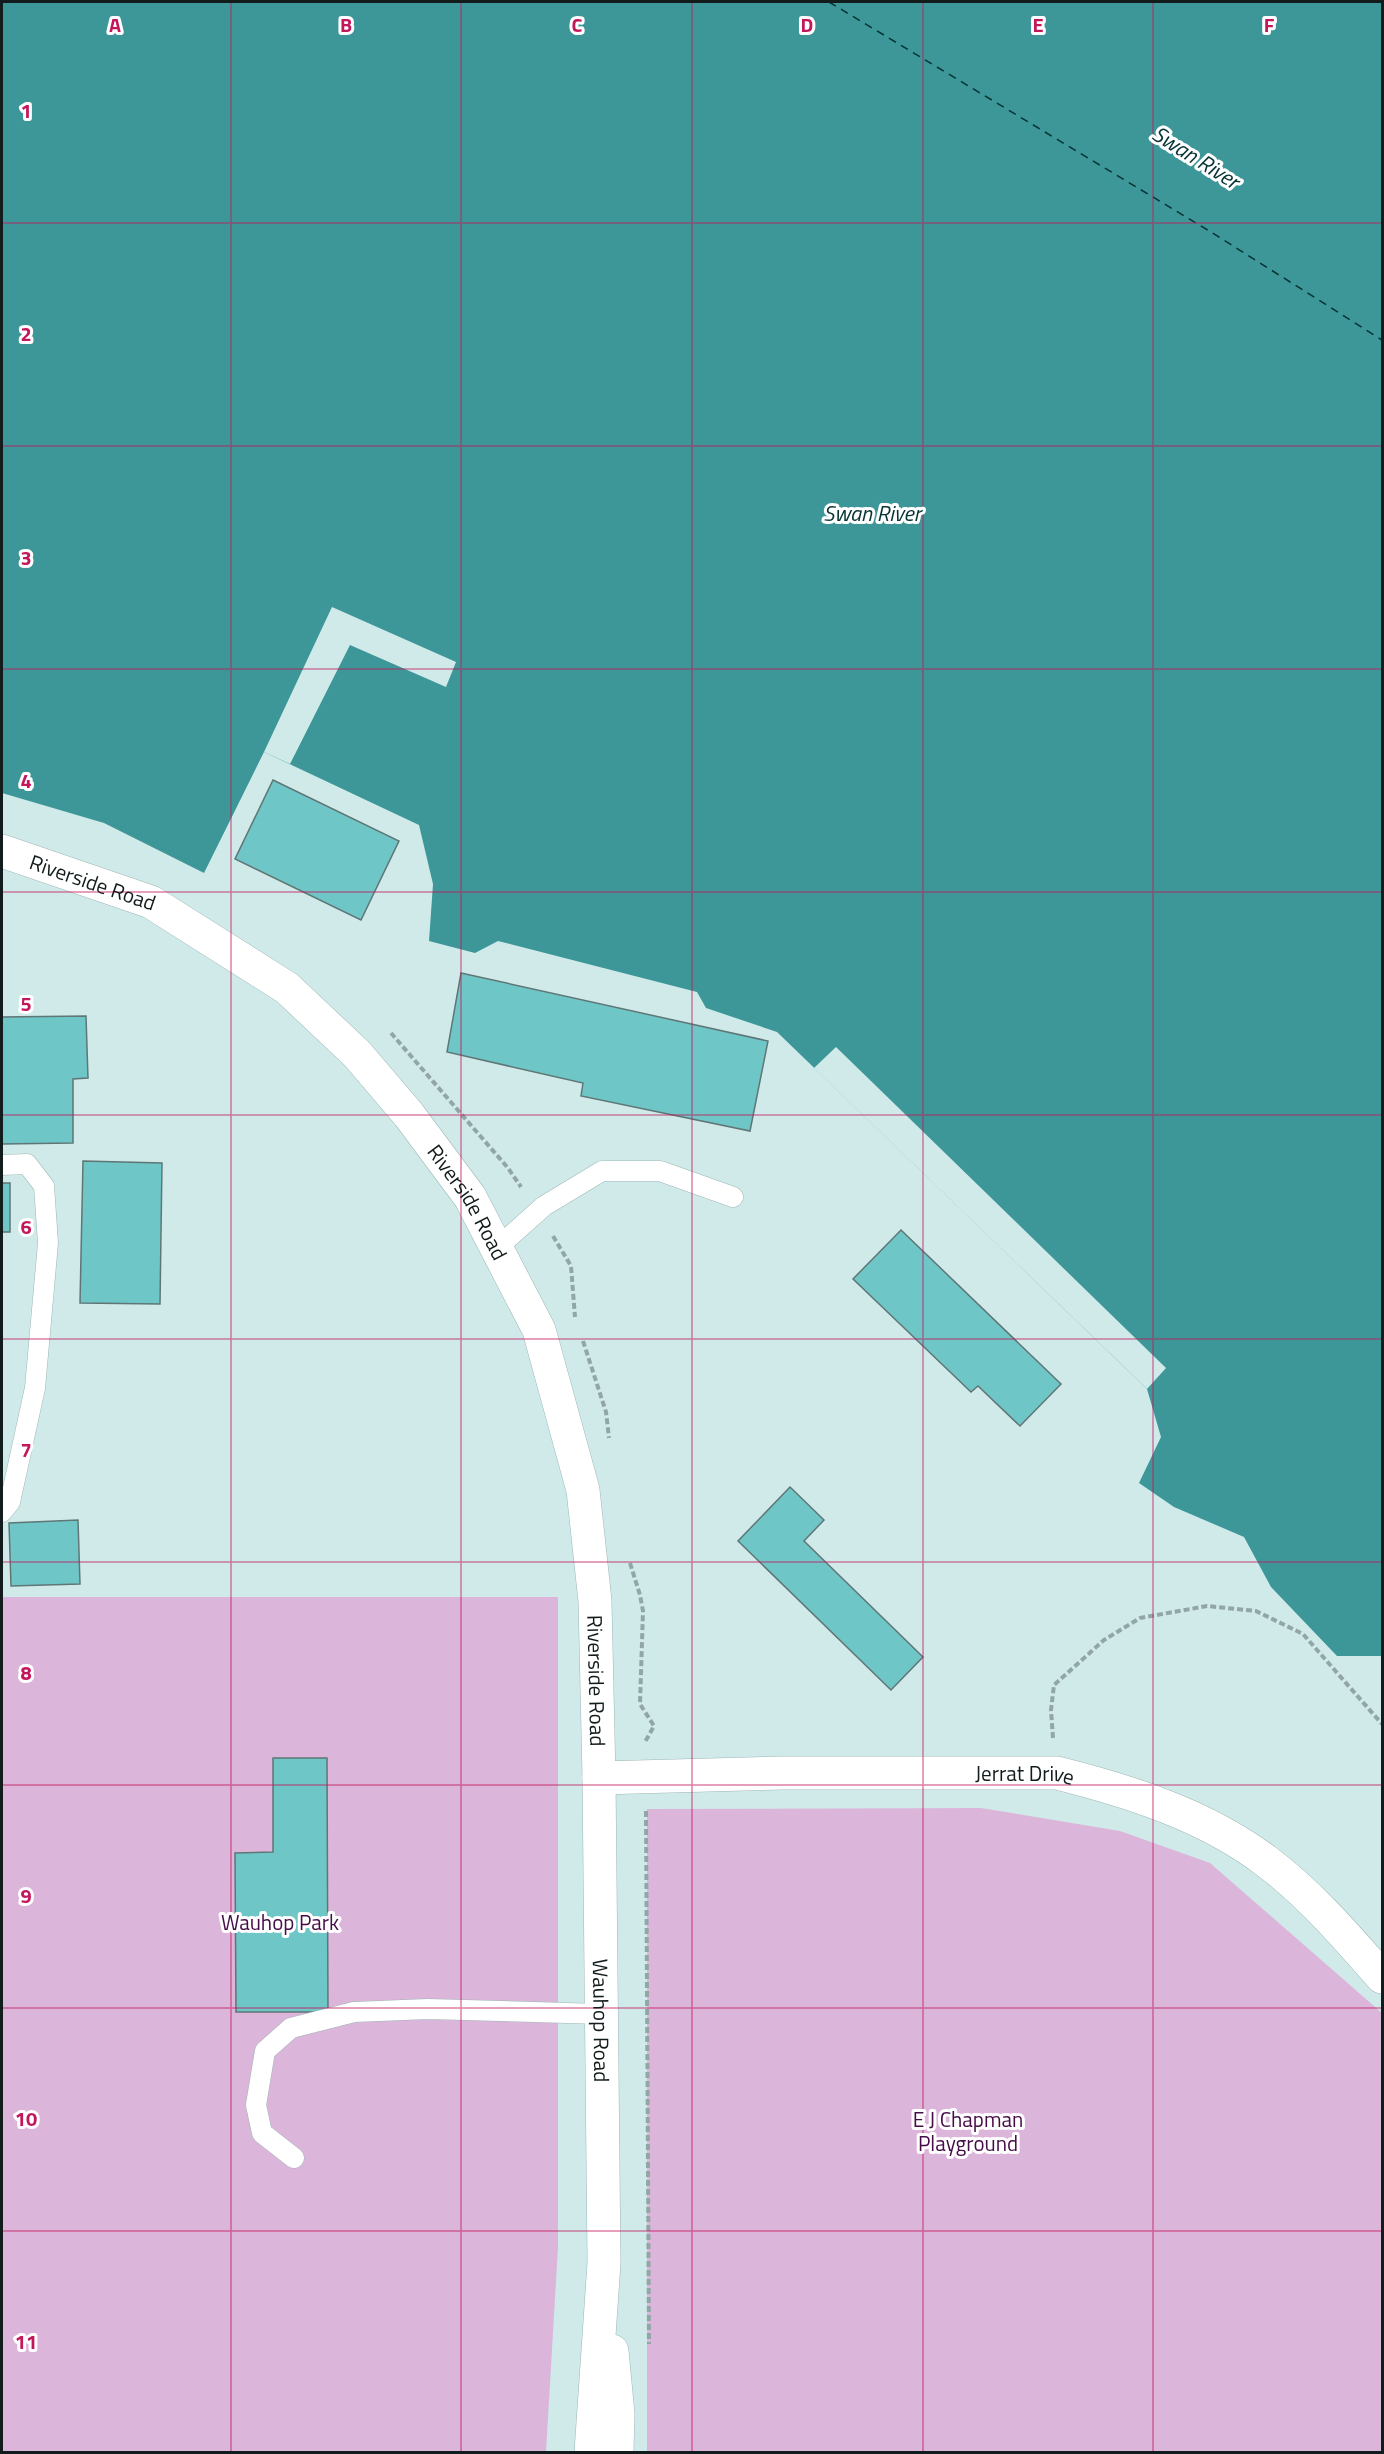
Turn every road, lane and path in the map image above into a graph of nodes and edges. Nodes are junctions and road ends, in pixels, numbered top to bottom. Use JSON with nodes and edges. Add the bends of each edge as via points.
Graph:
{"nodes":[{"id":1,"x":2,"y":851,"type":"edge"},
{"id":2,"x":2,"y":1165,"type":"edge"},
{"id":3,"x":733,"y":1197,"type":"dead end"},
{"id":4,"x":496,"y":1248,"type":"junction"},
{"id":5,"x":2,"y":1512,"type":"edge"},
{"id":6,"x":1383,"y":1724,"type":"edge"},
{"id":7,"x":1056,"y":1773,"type":"junction"},
{"id":8,"x":599,"y":1778,"type":"junction"},
{"id":9,"x":646,"y":1800,"type":"dead end"},
{"id":10,"x":1383,"y":1977,"type":"edge"},
{"id":11,"x":601,"y":2014,"type":"junction"},
{"id":12,"x":294,"y":2158,"type":"dead end"},
{"id":13,"x":603,"y":2263,"type":"junction"},
{"id":14,"x":649,"y":2350,"type":"dead end"},
{"id":15,"x":591,"y":2452,"type":"edge"},
{"id":16,"x":617,"y":2452,"type":"edge"}],
"edges":[{"from":1,"to":4,"type":"street","name":"Riverside Road","via":[[150,902],[287,988],[357,1054],[409,1115],[470,1197]]},
{"from":2,"to":5,"type":"lane","via":[[27,1164],[44,1186],[48,1243],[35,1388],[10,1502]]},
{"from":3,"to":4,"type":"lane","via":[[660,1171],[602,1171],[544,1206]]},
{"from":4,"to":8,"type":"street","name":"Riverside Road","via":[[539,1330],[583,1490],[595,1601]]},
{"from":6,"to":7,"type":"path","via":[[1303,1634],[1256,1611],[1207,1606],[1140,1618],[1104,1640],[1054,1685],[1051,1710]]},
{"from":7,"to":8,"type":"street","name":"Jerrat Drive"},
{"from":7,"to":10,"type":"street","name":"Jerrat Drive","via":[[1168,1807],[1211,1827],[1266,1861],[1317,1904]]},
{"from":8,"to":11,"type":"street","name":"Wauhop Road"},
{"from":9,"to":14,"type":"path"},
{"from":11,"to":12,"type":"lane","via":[[428,2008],[354,2012],[291,2028],[265,2051],[256,2105],[262,2133]]},
{"from":11,"to":13,"type":"street","name":"Wauhop Road"},
{"from":13,"to":15,"type":"street","name":"Wauhop Road"},
{"from":13,"to":16,"type":"street","name":"Wauhop Road","via":[[618,2414]]}]}
